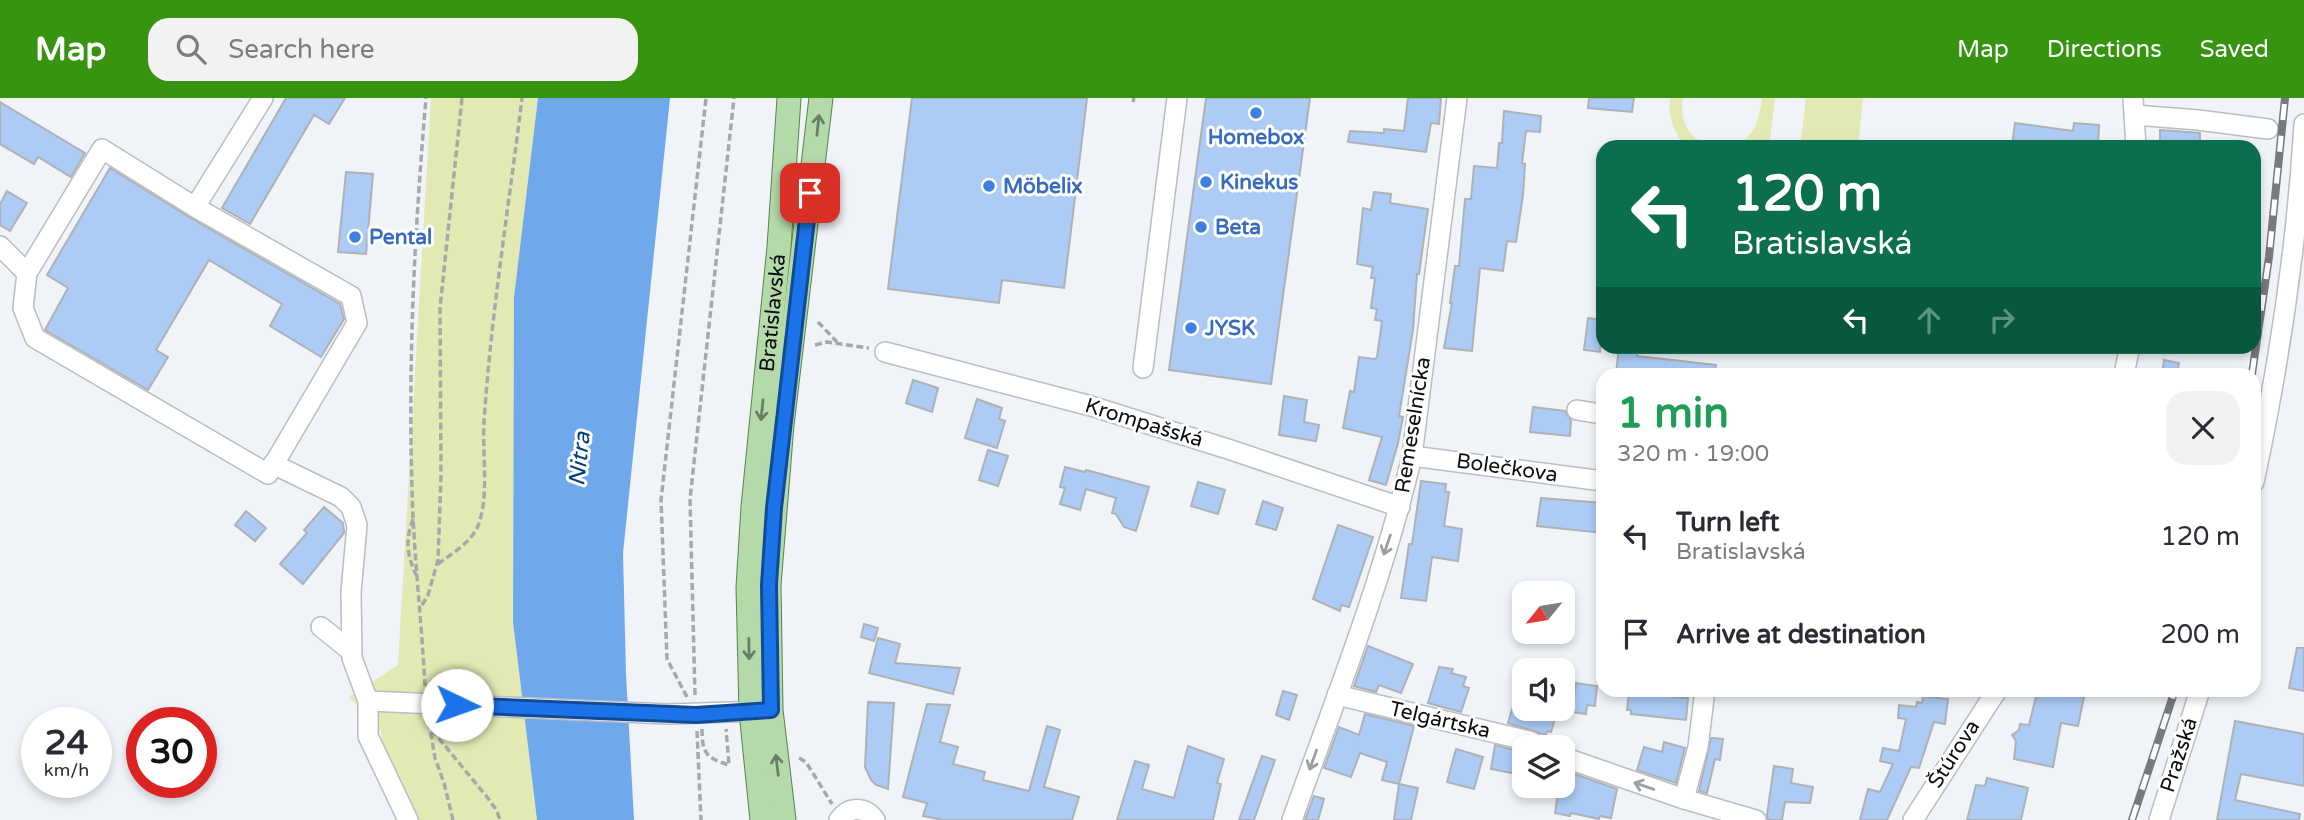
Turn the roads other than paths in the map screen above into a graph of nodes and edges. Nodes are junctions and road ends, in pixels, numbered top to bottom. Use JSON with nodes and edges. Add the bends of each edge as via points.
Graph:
{"nodes":[{"id":1,"x":263,"y":98,"type":"edge"},
{"id":2,"x":789,"y":98,"type":"edge"},
{"id":3,"x":821,"y":98,"type":"edge"},
{"id":4,"x":1177,"y":98,"type":"edge"},
{"id":5,"x":1457,"y":98,"type":"edge"},
{"id":6,"x":2134,"y":106,"type":"edge"},
{"id":7,"x":2304,"y":124,"type":"edge"},
{"id":8,"x":2268,"y":129,"type":"dead end"},
{"id":9,"x":2136,"y":140,"type":"edge"},
{"id":10,"x":2302,"y":179,"type":"edge"},
{"id":11,"x":195,"y":207,"type":"junction"},
{"id":12,"x":0,"y":246,"type":"edge"},
{"id":13,"x":27,"y":273,"type":"junction"},
{"id":14,"x":885,"y":352,"type":"dead end"},
{"id":15,"x":1143,"y":368,"type":"dead end"},
{"id":16,"x":1577,"y":410,"type":"dead end"},
{"id":17,"x":1596,"y":413,"type":"edge"},
{"id":18,"x":2261,"y":450,"type":"edge"},
{"id":19,"x":1412,"y":456,"type":"junction"},
{"id":20,"x":273,"y":464,"type":"junction"},
{"id":21,"x":1596,"y":480,"type":"edge"},
{"id":22,"x":1400,"y":507,"type":"junction"},
{"id":23,"x":321,"y":627,"type":"dead end"},
{"id":24,"x":351,"y":652,"type":"junction"},
{"id":25,"x":1337,"y":695,"type":"junction"},
{"id":26,"x":1992,"y":697,"type":"edge"},
{"id":27,"x":2198,"y":697,"type":"edge"},
{"id":28,"x":1704,"y":698,"type":"dead end"},
{"id":29,"x":368,"y":701,"type":"junction"},
{"id":30,"x":761,"y":711,"type":"junction"},
{"id":31,"x":1512,"y":737,"type":"edge"},
{"id":32,"x":1575,"y":761,"type":"edge"},
{"id":33,"x":1684,"y":799,"type":"junction"},
{"id":34,"x":840,"y":819,"type":"edge"},
{"id":35,"x":408,"y":820,"type":"edge"},
{"id":36,"x":762,"y":820,"type":"edge"},
{"id":37,"x":784,"y":820,"type":"edge"},
{"id":38,"x":875,"y":820,"type":"edge"},
{"id":39,"x":1292,"y":820,"type":"edge"},
{"id":40,"x":1756,"y":820,"type":"edge"},
{"id":41,"x":1913,"y":820,"type":"edge"},
{"id":42,"x":2159,"y":820,"type":"edge"}],
"edges":[{"from":1,"to":11,"type":"street"},
{"from":2,"to":30,"type":"main road","name":"Bratislavská","one_way":true,"via":[[748,587]]},
{"from":30,"to":3,"type":"main road","name":"Bratislavská","one_way":true,"via":[[774,508]]},
{"from":4,"to":15,"type":"street"},
{"from":5,"to":19,"type":"street","name":"Remeselnícka"},
{"from":6,"to":8,"type":"street"},
{"from":6,"to":9,"type":"street"},
{"from":7,"to":10,"type":"street"},
{"from":10,"to":18,"type":"street","via":[[2273,394]]},
{"from":11,"to":13,"type":"street","via":[[102,149]]},
{"from":11,"to":20,"type":"street","via":[[351,296],[357,323]]},
{"from":12,"to":13,"type":"street"},
{"from":13,"to":20,"type":"street","via":[[23,308],[35,338],[268,474]]},
{"from":14,"to":22,"type":"street","name":"Krompašská","via":[[1091,406]]},
{"from":16,"to":17,"type":"street"},
{"from":19,"to":21,"type":"street","name":"Bolečkova"},
{"from":19,"to":22,"type":"street","name":"Remeselnícka"},
{"from":20,"to":24,"type":"street","via":[[341,497],[351,507],[357,525]]},
{"from":22,"to":25,"type":"street","name":"Remeselnícka","one_way":true},
{"from":23,"to":24,"type":"street"},
{"from":24,"to":29,"type":"street"},
{"from":25,"to":31,"type":"street","name":"Telgártska"},
{"from":25,"to":39,"type":"street","name":"Remeselnícka","one_way":true},
{"from":26,"to":41,"type":"street","name":"Štúrova"},
{"from":27,"to":42,"type":"street","name":"Pražská"},
{"from":28,"to":33,"type":"street","via":[[1698,747]]},
{"from":29,"to":30,"type":"street","via":[[696,715]]},
{"from":29,"to":35,"type":"street","via":[[368,736]]},
{"from":30,"to":36,"type":"main road","name":"Bratislavská"},
{"from":37,"to":30,"type":"main road","name":"Bratislavská","one_way":true},
{"from":33,"to":32,"type":"street","one_way":true},
{"from":33,"to":40,"type":"street"},
{"from":34,"to":38,"type":"street","via":[[857,808]]}]}
